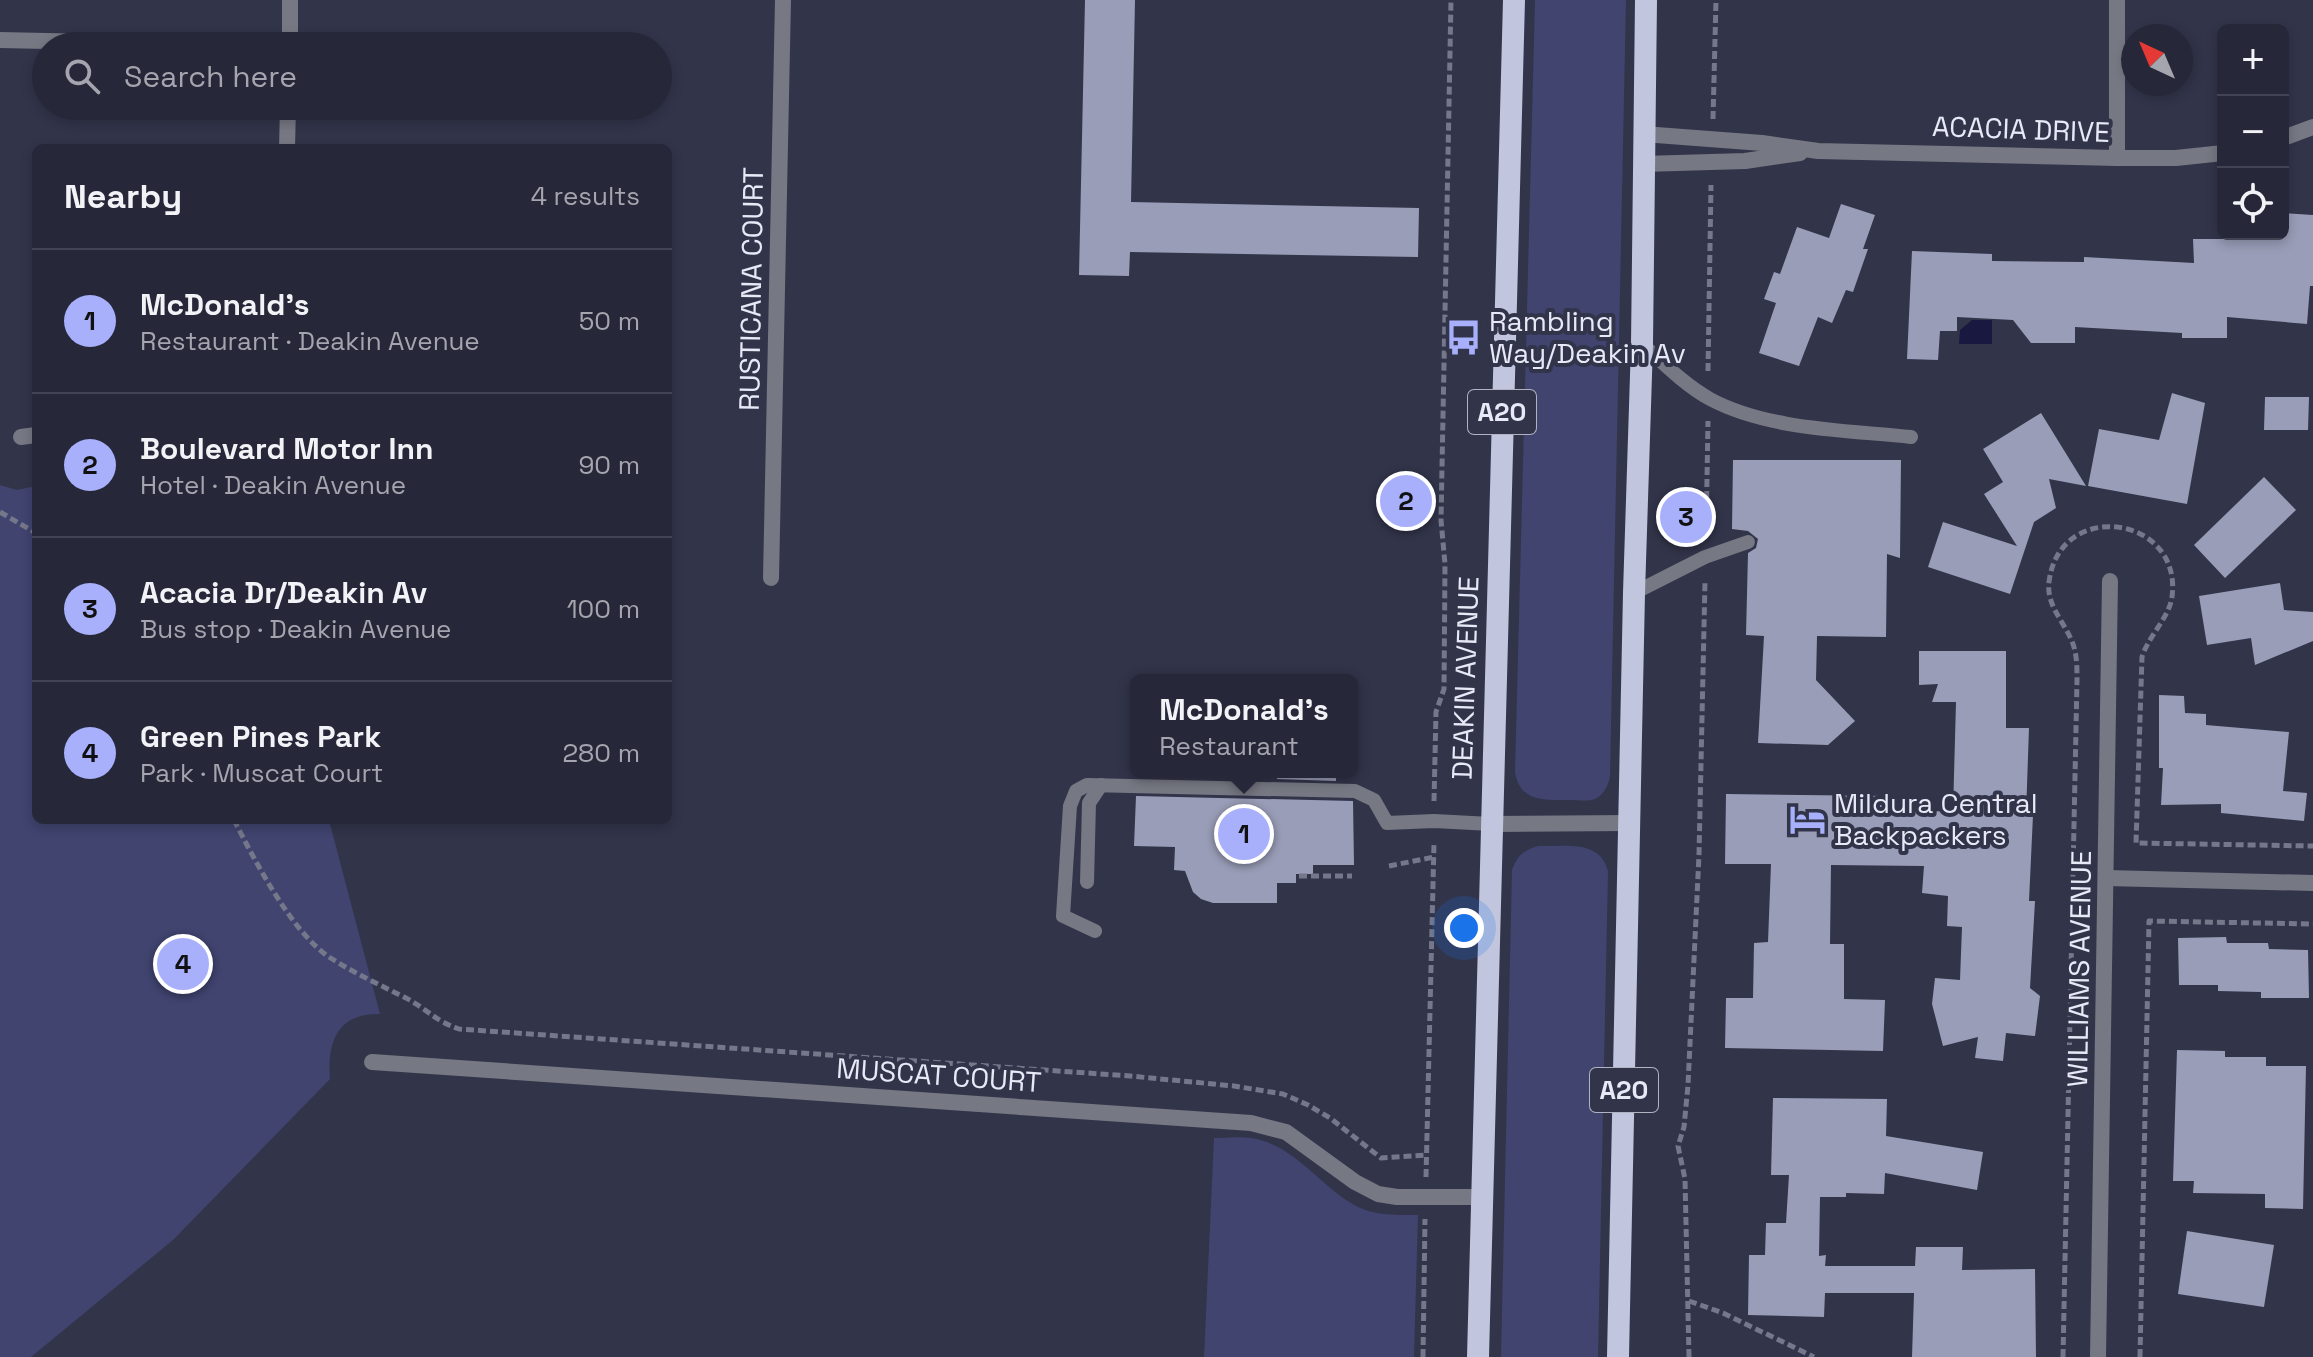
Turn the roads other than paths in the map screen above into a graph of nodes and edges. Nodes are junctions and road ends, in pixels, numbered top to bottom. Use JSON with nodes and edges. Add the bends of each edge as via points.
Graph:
{"nodes":[{"id":1,"x":290,"y":0,"type":"edge"},
{"id":2,"x":783,"y":0,"type":"edge"},
{"id":3,"x":1514,"y":0,"type":"edge"},
{"id":4,"x":1646,"y":0,"type":"edge"},
{"id":5,"x":2117,"y":0,"type":"edge"},
{"id":6,"x":290,"y":32,"type":"edge"},
{"id":7,"x":0,"y":40,"type":"edge"},
{"id":8,"x":32,"y":41,"type":"edge"},
{"id":9,"x":288,"y":120,"type":"edge"},
{"id":10,"x":2313,"y":127,"type":"edge"},
{"id":11,"x":1643,"y":134,"type":"junction"},
{"id":12,"x":2289,"y":136,"type":"edge"},
{"id":13,"x":287,"y":144,"type":"edge"},
{"id":14,"x":1818,"y":151,"type":"junction"},
{"id":15,"x":2217,"y":154,"type":"edge"},
{"id":16,"x":2117,"y":158,"type":"junction"},
{"id":17,"x":1643,"y":164,"type":"junction"},
{"id":18,"x":1642,"y":344,"type":"junction"},
{"id":19,"x":1911,"y":437,"type":"dead end"},
{"id":20,"x":1748,"y":542,"type":"dead end"},
{"id":21,"x":771,"y":578,"type":"dead end"},
{"id":22,"x":2110,"y":581,"type":"dead end"},
{"id":23,"x":1634,"y":593,"type":"junction"},
{"id":24,"x":1101,"y":785,"type":"junction"},
{"id":25,"x":1629,"y":823,"type":"junction"},
{"id":26,"x":1491,"y":824,"type":"junction"},
{"id":27,"x":2106,"y":878,"type":"junction"},
{"id":28,"x":1087,"y":882,"type":"dead end"},
{"id":29,"x":2313,"y":883,"type":"edge"},
{"id":30,"x":1095,"y":931,"type":"dead end"},
{"id":31,"x":372,"y":1062,"type":"dead end"},
{"id":32,"x":1481,"y":1197,"type":"junction"},
{"id":33,"x":1478,"y":1357,"type":"edge"},
{"id":34,"x":1618,"y":1357,"type":"edge"},
{"id":35,"x":2098,"y":1357,"type":"edge"}],
"edges":[{"from":1,"to":6,"type":"street"},
{"from":2,"to":21,"type":"street","name":"RUSTICANA COURT"},
{"from":3,"to":26,"type":"highway","name":"DEAKIN AVENUE","number":"A20"},
{"from":4,"to":11,"type":"highway","number":"A20"},
{"from":5,"to":16,"type":"street"},
{"from":7,"to":8,"type":"street"},
{"from":9,"to":13,"type":"street"},
{"from":10,"to":12,"type":"street"},
{"from":11,"to":14,"type":"street","name":"ACACIA DRIVE"},
{"from":11,"to":17,"type":"highway","number":"A20"},
{"from":14,"to":16,"type":"street","name":"ACACIA DRIVE"},
{"from":14,"to":17,"type":"street","name":"ACACIA DRIVE","via":[[1745,161]]},
{"from":15,"to":16,"type":"street","name":"ACACIA DRIVE"},
{"from":17,"to":18,"type":"highway","number":"A20"},
{"from":18,"to":19,"type":"lane","via":[[1708,398],[1759,418]]},
{"from":18,"to":23,"type":"highway","number":"A20"},
{"from":20,"to":23,"type":"lane"},
{"from":22,"to":27,"type":"street","name":"WILLIAMS AVENUE"},
{"from":23,"to":25,"type":"highway","number":"A20"},
{"from":24,"to":26,"type":"lane","via":[[1355,791],[1374,800],[1387,823]]},
{"from":24,"to":28,"type":"lane","via":[[1089,803]]},
{"from":24,"to":30,"type":"lane","via":[[1076,791],[1070,806],[1063,916]]},
{"from":25,"to":26,"type":"street"},
{"from":25,"to":34,"type":"highway","number":"A20"},
{"from":26,"to":32,"type":"highway","name":"DEAKIN AVENUE","number":"A20"},
{"from":27,"to":29,"type":"street"},
{"from":27,"to":35,"type":"street","name":"WILLIAMS AVENUE"},
{"from":31,"to":32,"type":"street","name":"MUSCAT COURT","via":[[1251,1123],[1286,1132],[1378,1194]]},
{"from":32,"to":33,"type":"highway","name":"DEAKIN AVENUE","number":"A20"}]}
